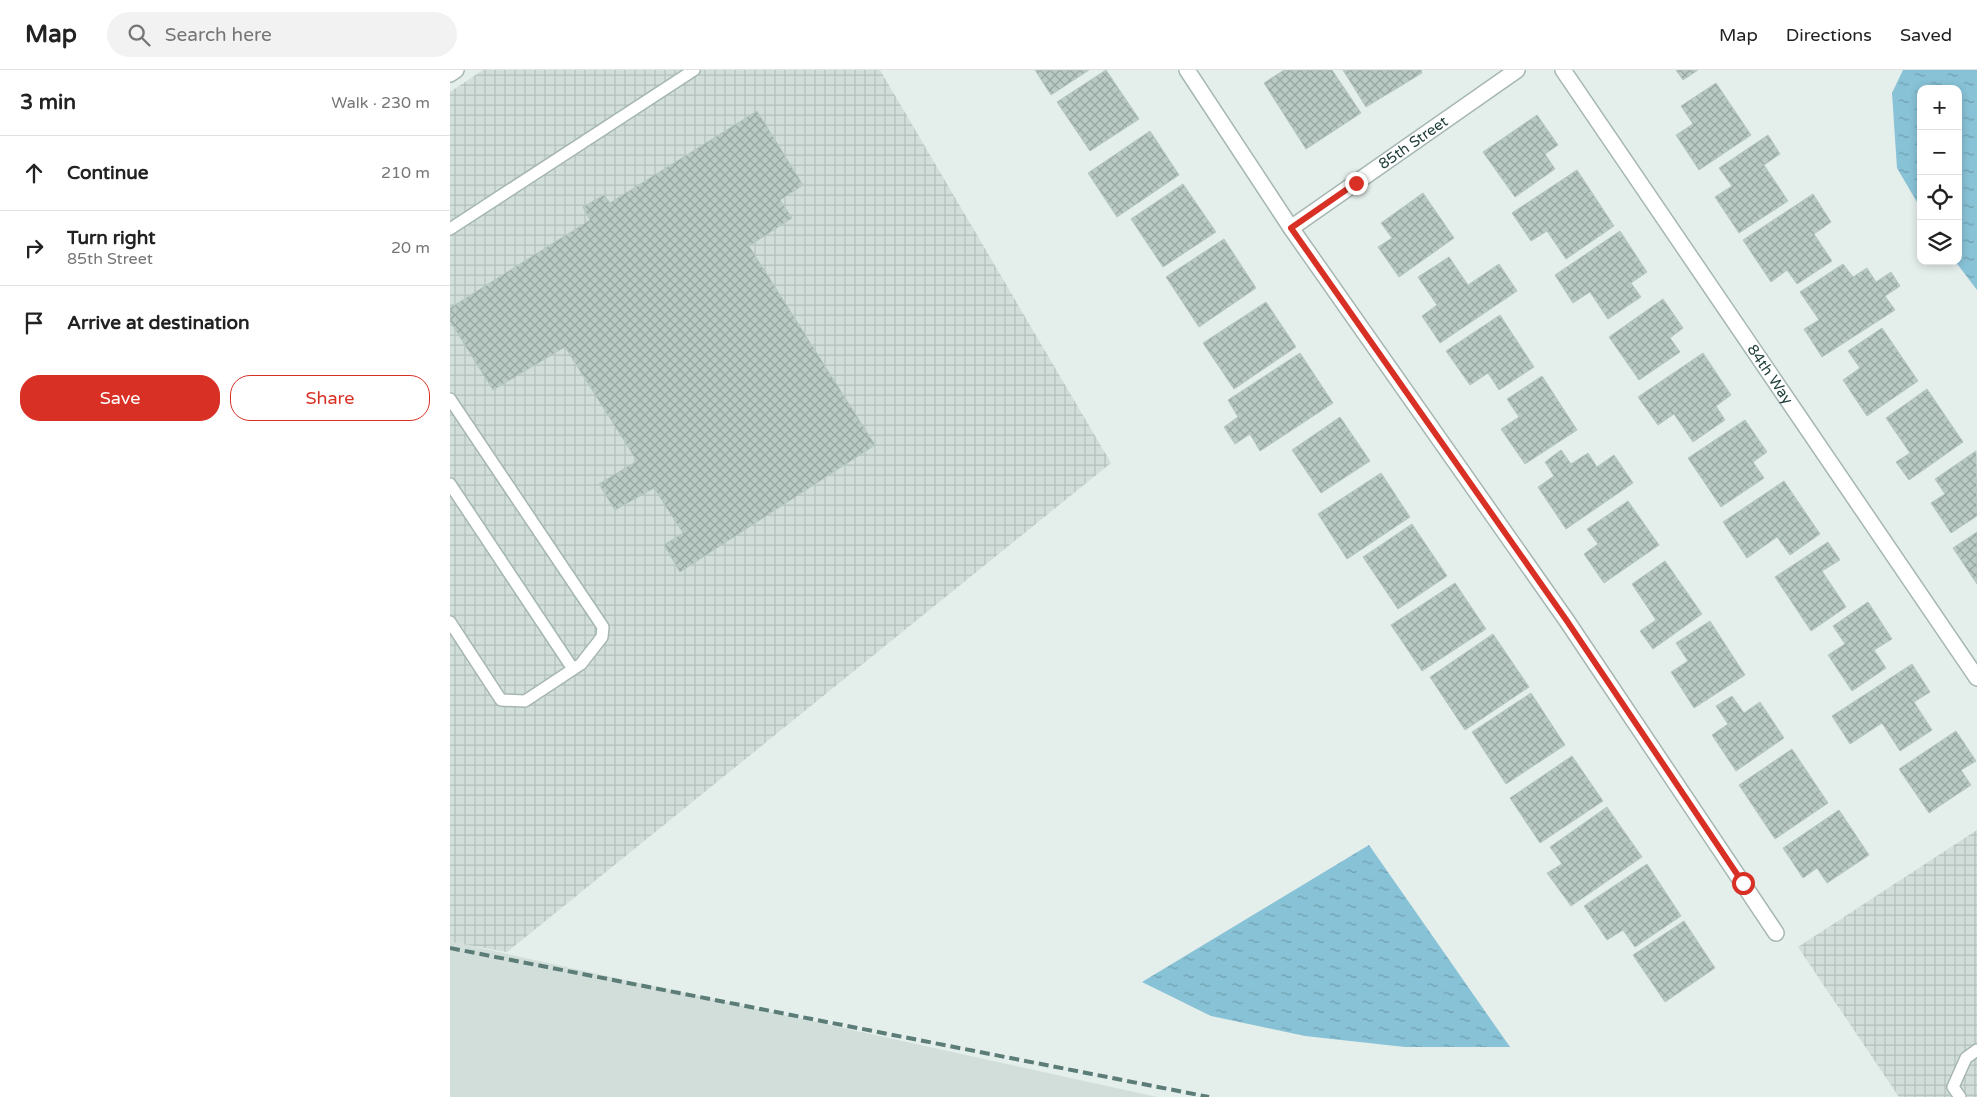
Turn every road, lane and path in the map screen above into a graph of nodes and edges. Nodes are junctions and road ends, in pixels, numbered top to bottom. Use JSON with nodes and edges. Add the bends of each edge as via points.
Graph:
{"nodes":[{"id":1,"x":456,"y":70,"type":"edge"},
{"id":2,"x":694,"y":70,"type":"edge"},
{"id":3,"x":1187,"y":70,"type":"edge"},
{"id":4,"x":1517,"y":70,"type":"edge"},
{"id":5,"x":1563,"y":70,"type":"edge"},
{"id":6,"x":450,"y":74,"type":"edge"},
{"id":7,"x":1291,"y":228,"type":"junction"},
{"id":8,"x":450,"y":229,"type":"edge"},
{"id":9,"x":450,"y":399,"type":"edge"},
{"id":10,"x":450,"y":484,"type":"edge"},
{"id":11,"x":450,"y":622,"type":"edge"},
{"id":12,"x":573,"y":669,"type":"junction"},
{"id":13,"x":1977,"y":678,"type":"edge"},
{"id":14,"x":1776,"y":932,"type":"dead end"},
{"id":15,"x":1977,"y":1050,"type":"edge"},
{"id":16,"x":1960,"y":1097,"type":"edge"}],
"edges":[{"from":1,"to":6,"type":"street"},
{"from":2,"to":8,"type":"lane"},
{"from":3,"to":7,"type":"street"},
{"from":4,"to":7,"type":"street","name":"85th Street"},
{"from":5,"to":13,"type":"street","name":"84th Way"},
{"from":7,"to":14,"type":"street","via":[[1567,621]]},
{"from":9,"to":12,"type":"lane","via":[[603,627],[602,637],[581,664]]},
{"from":10,"to":12,"type":"lane"},
{"from":11,"to":12,"type":"lane","via":[[501,700],[525,702]]},
{"from":15,"to":16,"type":"lane","via":[[1966,1058],[1953,1087]]}]}
